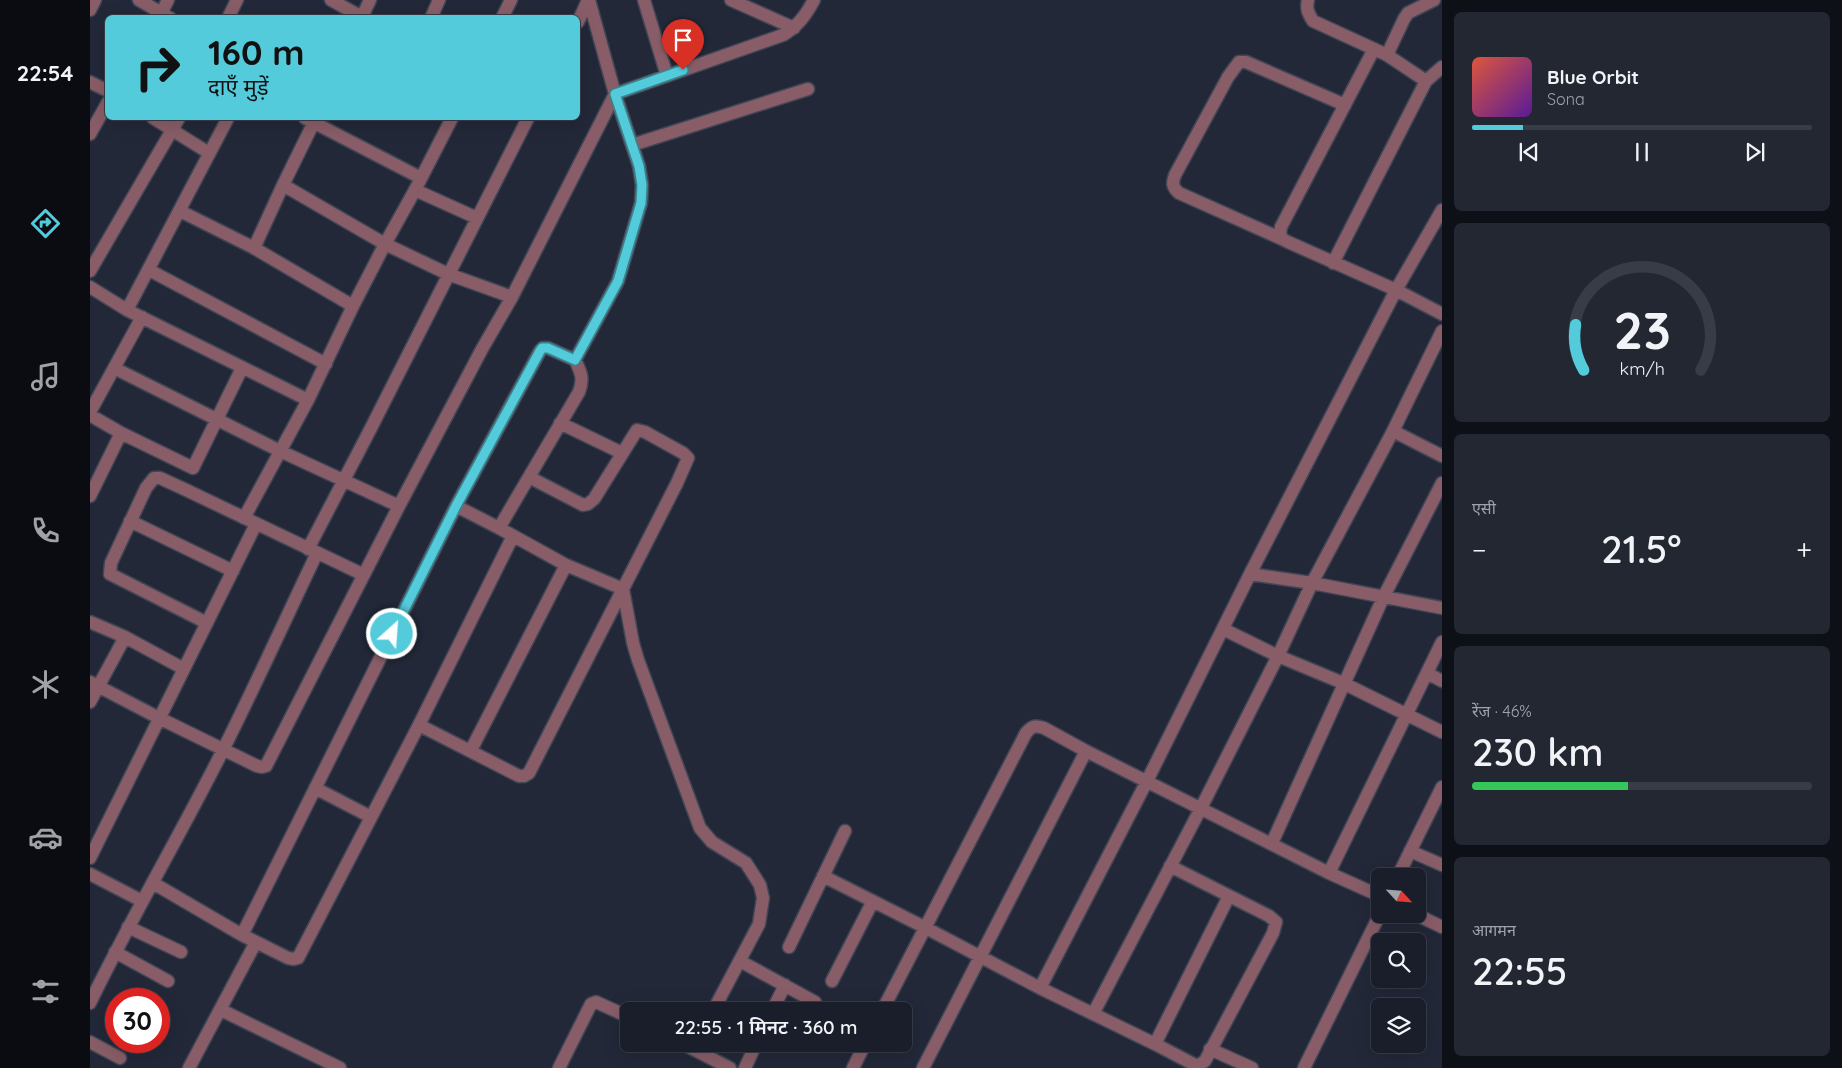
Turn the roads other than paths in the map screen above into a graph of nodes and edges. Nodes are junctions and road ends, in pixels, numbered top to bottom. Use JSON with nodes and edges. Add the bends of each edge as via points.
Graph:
{"nodes":[{"id":1,"x":95,"y":0,"type":"edge"},
{"id":2,"x":139,"y":0,"type":"edge"},
{"id":3,"x":168,"y":0,"type":"edge"},
{"id":4,"x":331,"y":0,"type":"edge"},
{"id":5,"x":370,"y":0,"type":"edge"},
{"id":6,"x":511,"y":0,"type":"edge"},
{"id":7,"x":588,"y":0,"type":"edge"},
{"id":8,"x":644,"y":0,"type":"edge"},
{"id":9,"x":731,"y":0,"type":"edge"},
{"id":10,"x":814,"y":0,"type":"edge"},
{"id":11,"x":1308,"y":0,"type":"edge"},
{"id":12,"x":1434,"y":0,"type":"edge"},
{"id":13,"x":437,"y":1,"type":"edge"},
{"id":14,"x":749,"y":4,"type":"edge"},
{"id":15,"x":90,"y":10,"type":"edge"},
{"id":16,"x":162,"y":15,"type":"edge"},
{"id":17,"x":164,"y":15,"type":"edge"},
{"id":18,"x":358,"y":15,"type":"edge"},
{"id":19,"x":363,"y":15,"type":"edge"},
{"id":20,"x":432,"y":15,"type":"edge"},
{"id":21,"x":504,"y":15,"type":"edge"},
{"id":22,"x":580,"y":18,"type":"edge"},
{"id":23,"x":794,"y":28,"type":"junction"},
{"id":24,"x":1374,"y":49,"type":"junction"},
{"id":25,"x":1387,"y":55,"type":"junction"},
{"id":26,"x":1442,"y":67,"type":"edge"},
{"id":27,"x":667,"y":76,"type":"junction"},
{"id":28,"x":1426,"y":81,"type":"junction"},
{"id":29,"x":90,"y":82,"type":"edge"},
{"id":30,"x":808,"y":89,"type":"dead end"},
{"id":31,"x":105,"y":90,"type":"edge"},
{"id":32,"x":615,"y":94,"type":"junction"},
{"id":33,"x":1345,"y":104,"type":"junction"},
{"id":34,"x":105,"y":107,"type":"edge"},
{"id":35,"x":157,"y":120,"type":"edge"},
{"id":36,"x":178,"y":120,"type":"edge"},
{"id":37,"x":227,"y":120,"type":"edge"},
{"id":38,"x":310,"y":120,"type":"edge"},
{"id":39,"x":447,"y":120,"type":"edge"},
{"id":40,"x":527,"y":120,"type":"edge"},
{"id":41,"x":173,"y":129,"type":"junction"},
{"id":42,"x":90,"y":134,"type":"edge"},
{"id":43,"x":632,"y":145,"type":"junction"},
{"id":44,"x":209,"y":153,"type":"junction"},
{"id":45,"x":421,"y":178,"type":"junction"},
{"id":46,"x":282,"y":185,"type":"junction"},
{"id":47,"x":415,"y":190,"type":"junction"},
{"id":48,"x":180,"y":211,"type":"junction"},
{"id":49,"x":1440,"y":217,"type":"edge"},
{"id":50,"x":476,"y":218,"type":"junction"},
{"id":51,"x":1282,"y":239,"type":"junction"},
{"id":52,"x":385,"y":244,"type":"junction"},
{"id":53,"x":254,"y":248,"type":"junction"},
{"id":54,"x":1334,"y":263,"type":"junction"},
{"id":55,"x":149,"y":270,"type":"junction"},
{"id":56,"x":90,"y":271,"type":"edge"},
{"id":57,"x":448,"y":274,"type":"junction"},
{"id":58,"x":90,"y":287,"type":"edge"},
{"id":59,"x":1396,"y":290,"type":"junction"},
{"id":60,"x":512,"y":297,"type":"junction"},
{"id":61,"x":353,"y":306,"type":"junction"},
{"id":62,"x":127,"y":310,"type":"junction"},
{"id":63,"x":1442,"y":314,"type":"edge"},
{"id":64,"x":142,"y":317,"type":"junction"},
{"id":65,"x":1442,"y":331,"type":"edge"},
{"id":66,"x":575,"y":360,"type":"junction"},
{"id":67,"x":326,"y":364,"type":"junction"},
{"id":68,"x":114,"y":368,"type":"junction"},
{"id":69,"x":242,"y":368,"type":"junction"},
{"id":70,"x":308,"y":400,"type":"junction"},
{"id":71,"x":90,"y":413,"type":"edge"},
{"id":72,"x":217,"y":419,"type":"junction"},
{"id":73,"x":560,"y":423,"type":"junction"},
{"id":74,"x":1393,"y":431,"type":"junction"},
{"id":75,"x":121,"y":432,"type":"junction"},
{"id":76,"x":280,"y":451,"type":"junction"},
{"id":77,"x":622,"y":452,"type":"junction"},
{"id":78,"x":1442,"y":456,"type":"edge"},
{"id":79,"x":193,"y":468,"type":"junction"},
{"id":80,"x":529,"y":477,"type":"junction"},
{"id":81,"x":344,"y":481,"type":"junction"},
{"id":82,"x":1442,"y":482,"type":"edge"},
{"id":83,"x":184,"y":489,"type":"junction"},
{"id":84,"x":90,"y":496,"type":"edge"},
{"id":85,"x":399,"y":506,"type":"junction"},
{"id":86,"x":456,"y":506,"type":"junction"},
{"id":87,"x":244,"y":518,"type":"junction"},
{"id":88,"x":130,"y":522,"type":"junction"},
{"id":89,"x":256,"y":524,"type":"junction"},
{"id":90,"x":500,"y":528,"type":"junction"},
{"id":91,"x":513,"y":536,"type":"junction"},
{"id":92,"x":312,"y":551,"type":"junction"},
{"id":93,"x":566,"y":565,"type":"junction"},
{"id":94,"x":233,"y":571,"type":"junction"},
{"id":95,"x":1250,"y":574,"type":"junction"},
{"id":96,"x":364,"y":575,"type":"junction"},
{"id":97,"x":1312,"y":583,"type":"junction"},
{"id":98,"x":623,"y":589,"type":"junction"},
{"id":99,"x":1383,"y":598,"type":"junction"},
{"id":100,"x":1442,"y":608,"type":"edge"},
{"id":101,"x":90,"y":622,"type":"edge"},
{"id":102,"x":207,"y":623,"type":"junction"},
{"id":103,"x":1223,"y":629,"type":"junction"},
{"id":104,"x":125,"y":637,"type":"junction"},
{"id":105,"x":1442,"y":642,"type":"edge"},
{"id":106,"x":1278,"y":656,"type":"junction"},
{"id":107,"x":184,"y":669,"type":"junction"},
{"id":108,"x":1427,"y":674,"type":"junction"},
{"id":109,"x":1442,"y":681,"type":"edge"},
{"id":110,"x":1343,"y":683,"type":"junction"},
{"id":111,"x":94,"y":684,"type":"edge"},
{"id":112,"x":90,"y":702,"type":"edge"},
{"id":113,"x":1407,"y":714,"type":"junction"},
{"id":114,"x":159,"y":718,"type":"junction"},
{"id":115,"x":419,"y":725,"type":"junction"},
{"id":116,"x":1442,"y":732,"type":"edge"},
{"id":117,"x":224,"y":748,"type":"junction"},
{"id":118,"x":472,"y":750,"type":"junction"},
{"id":119,"x":1086,"y":751,"type":"junction"},
{"id":120,"x":1147,"y":781,"type":"junction"},
{"id":121,"x":1442,"y":787,"type":"edge"},
{"id":122,"x":314,"y":788,"type":"junction"},
{"id":123,"x":1439,"y":803,"type":"edge"},
{"id":124,"x":1201,"y":808,"type":"junction"},
{"id":125,"x":371,"y":817,"type":"junction"},
{"id":126,"x":845,"y":831,"type":"dead end"},
{"id":127,"x":1272,"y":843,"type":"junction"},
{"id":128,"x":1410,"y":851,"type":"junction"},
{"id":129,"x":90,"y":858,"type":"edge"},
{"id":130,"x":1442,"y":865,"type":"edge"},
{"id":131,"x":1170,"y":866,"type":"junction"},
{"id":132,"x":1402,"y":868,"type":"edge"},
{"id":133,"x":1329,"y":873,"type":"junction"},
{"id":134,"x":90,"y":874,"type":"edge"},
{"id":135,"x":823,"y":876,"type":"junction"},
{"id":136,"x":153,"y":883,"type":"junction"},
{"id":137,"x":1371,"y":892,"type":"edge"},
{"id":138,"x":1229,"y":896,"type":"junction"},
{"id":139,"x":873,"y":901,"type":"junction"},
{"id":140,"x":142,"y":902,"type":"junction"},
{"id":141,"x":1426,"y":919,"type":"edge"},
{"id":142,"x":1376,"y":923,"type":"edge"},
{"id":143,"x":128,"y":927,"type":"junction"},
{"id":144,"x":924,"y":927,"type":"junction"},
{"id":145,"x":1442,"y":927,"type":"edge"},
{"id":146,"x":242,"y":935,"type":"junction"},
{"id":147,"x":256,"y":942,"type":"junction"},
{"id":148,"x":789,"y":946,"type":"dead end"},
{"id":149,"x":115,"y":952,"type":"junction"},
{"id":150,"x":182,"y":952,"type":"dead end"},
{"id":151,"x":980,"y":956,"type":"junction"},
{"id":152,"x":740,"y":961,"type":"junction"},
{"id":153,"x":168,"y":981,"type":"dead end"},
{"id":154,"x":832,"y":981,"type":"dead end"},
{"id":155,"x":784,"y":985,"type":"junction"},
{"id":156,"x":1040,"y":988,"type":"junction"},
{"id":157,"x":718,"y":1002,"type":"edge"},
{"id":158,"x":776,"y":1002,"type":"edge"},
{"id":159,"x":815,"y":1002,"type":"dead end"},
{"id":160,"x":886,"y":1002,"type":"edge"},
{"id":161,"x":90,"y":1003,"type":"edge"},
{"id":162,"x":221,"y":1010,"type":"junction"},
{"id":163,"x":620,"y":1012,"type":"edge"},
{"id":164,"x":1093,"y":1014,"type":"junction"},
{"id":165,"x":90,"y":1042,"type":"edge"},
{"id":166,"x":1155,"y":1044,"type":"junction"},
{"id":167,"x":1210,"y":1049,"type":"junction"},
{"id":168,"x":702,"y":1052,"type":"edge"},
{"id":169,"x":752,"y":1052,"type":"edge"},
{"id":170,"x":861,"y":1052,"type":"edge"},
{"id":171,"x":120,"y":1058,"type":"dead end"},
{"id":172,"x":188,"y":1068,"type":"edge"},
{"id":173,"x":340,"y":1068,"type":"edge"},
{"id":174,"x":559,"y":1068,"type":"edge"},
{"id":175,"x":730,"y":1068,"type":"edge"},
{"id":176,"x":744,"y":1068,"type":"edge"},
{"id":177,"x":853,"y":1068,"type":"edge"},
{"id":178,"x":923,"y":1068,"type":"edge"},
{"id":179,"x":1252,"y":1068,"type":"edge"},
{"id":180,"x":1304,"y":1068,"type":"edge"}],
"edges":[{"from":1,"to":15,"type":"street"},
{"from":2,"to":16,"type":"street"},
{"from":3,"to":17,"type":"street"},
{"from":4,"to":18,"type":"street"},
{"from":5,"to":19,"type":"street"},
{"from":6,"to":21,"type":"street"},
{"from":7,"to":22,"type":"street"},
{"from":7,"to":32,"type":"street"},
{"from":8,"to":27,"type":"street"},
{"from":9,"to":14,"type":"street"},
{"from":10,"to":23,"type":"street"},
{"from":11,"to":24,"type":"street","via":[[1308,14],[1312,21]]},
{"from":12,"to":25,"type":"street","via":[[1408,13]]},
{"from":13,"to":20,"type":"street"},
{"from":14,"to":23,"type":"street"},
{"from":23,"to":27,"type":"street","via":[[783,35]]},
{"from":24,"to":25,"type":"street"},
{"from":24,"to":33,"type":"street"},
{"from":25,"to":28,"type":"street"},
{"from":26,"to":28,"type":"street"},
{"from":27,"to":32,"type":"street"},
{"from":28,"to":54,"type":"street"},
{"from":29,"to":31,"type":"street"},
{"from":30,"to":43,"type":"street"},
{"from":32,"to":43,"type":"street"},
{"from":32,"to":60,"type":"street"},
{"from":33,"to":51,"type":"street","via":[[1282,227]]},
{"from":33,"to":51,"type":"street","via":[[1246,62],[1238,62],[1175,175],[1173,188],[1179,193]]},
{"from":34,"to":42,"type":"street"},
{"from":35,"to":41,"type":"street"},
{"from":36,"to":41,"type":"street"},
{"from":37,"to":44,"type":"street"},
{"from":38,"to":45,"type":"street"},
{"from":38,"to":46,"type":"street"},
{"from":39,"to":45,"type":"street"},
{"from":40,"to":50,"type":"street"},
{"from":41,"to":44,"type":"street"},
{"from":41,"to":56,"type":"street"},
{"from":43,"to":66,"type":"street","via":[[642,185],[641,203],[618,281]]},
{"from":44,"to":48,"type":"street"},
{"from":45,"to":47,"type":"street"},
{"from":46,"to":52,"type":"street"},
{"from":46,"to":53,"type":"street"},
{"from":47,"to":50,"type":"street"},
{"from":47,"to":52,"type":"street"},
{"from":48,"to":53,"type":"street"},
{"from":48,"to":55,"type":"street"},
{"from":49,"to":59,"type":"street"},
{"from":50,"to":57,"type":"street"},
{"from":51,"to":54,"type":"street"},
{"from":52,"to":57,"type":"street"},
{"from":52,"to":61,"type":"street"},
{"from":53,"to":61,"type":"street"},
{"from":54,"to":59,"type":"street"},
{"from":55,"to":62,"type":"street"},
{"from":55,"to":67,"type":"street"},
{"from":57,"to":60,"type":"street"},
{"from":57,"to":81,"type":"street"},
{"from":58,"to":62,"type":"street"},
{"from":59,"to":63,"type":"street"},
{"from":59,"to":95,"type":"street"},
{"from":60,"to":85,"type":"street"},
{"from":61,"to":67,"type":"street"},
{"from":62,"to":64,"type":"street"},
{"from":64,"to":68,"type":"street"},
{"from":64,"to":69,"type":"street"},
{"from":65,"to":74,"type":"street"},
{"from":66,"to":73,"type":"street","via":[[582,382]]},
{"from":66,"to":86,"type":"street","via":[[542,348]]},
{"from":67,"to":70,"type":"street"},
{"from":68,"to":71,"type":"street"},
{"from":68,"to":72,"type":"street"},
{"from":69,"to":70,"type":"street"},
{"from":69,"to":72,"type":"street"},
{"from":70,"to":76,"type":"street"},
{"from":71,"to":75,"type":"street"},
{"from":72,"to":76,"type":"street"},
{"from":72,"to":79,"type":"street"},
{"from":73,"to":77,"type":"street"},
{"from":73,"to":80,"type":"street"},
{"from":74,"to":78,"type":"street"},
{"from":74,"to":97,"type":"street"},
{"from":75,"to":79,"type":"street"},
{"from":75,"to":84,"type":"street"},
{"from":76,"to":81,"type":"street"},
{"from":76,"to":87,"type":"street"},
{"from":77,"to":80,"type":"street","via":[[594,500],[583,506]]},
{"from":77,"to":98,"type":"street","via":[[640,430],[688,458]]},
{"from":79,"to":83,"type":"street"},
{"from":80,"to":90,"type":"street"},
{"from":81,"to":85,"type":"street"},
{"from":81,"to":92,"type":"street"},
{"from":82,"to":99,"type":"street"},
{"from":83,"to":87,"type":"street"},
{"from":83,"to":88,"type":"street","via":[[154,478]]},
{"from":85,"to":96,"type":"street"},
{"from":86,"to":90,"type":"street"},
{"from":86,"to":122,"type":"street"},
{"from":87,"to":89,"type":"street"},
{"from":88,"to":94,"type":"street"},
{"from":88,"to":102,"type":"street","via":[[110,563],[110,574]]},
{"from":89,"to":92,"type":"street"},
{"from":89,"to":94,"type":"street"},
{"from":90,"to":91,"type":"street"},
{"from":91,"to":93,"type":"street"},
{"from":91,"to":115,"type":"street"},
{"from":92,"to":96,"type":"street"},
{"from":92,"to":117,"type":"street"},
{"from":93,"to":98,"type":"street"},
{"from":93,"to":118,"type":"street"},
{"from":94,"to":102,"type":"street"},
{"from":95,"to":97,"type":"street"},
{"from":95,"to":103,"type":"street"},
{"from":96,"to":117,"type":"street","via":[[269,762],[262,767]]},
{"from":97,"to":99,"type":"street"},
{"from":97,"to":106,"type":"street"},
{"from":98,"to":118,"type":"street","via":[[529,773],[519,776]]},
{"from":98,"to":152,"type":"street","via":[[640,667],[700,828],[712,842],[746,863],[760,885],[763,898],[759,924]]},
{"from":99,"to":100,"type":"street"},
{"from":99,"to":110,"type":"street"},
{"from":101,"to":104,"type":"street"},
{"from":102,"to":107,"type":"street"},
{"from":103,"to":106,"type":"street"},
{"from":103,"to":120,"type":"street"},
{"from":104,"to":107,"type":"street"},
{"from":104,"to":111,"type":"street"},
{"from":105,"to":108,"type":"street"},
{"from":106,"to":110,"type":"street"},
{"from":106,"to":124,"type":"street"},
{"from":107,"to":114,"type":"street"},
{"from":108,"to":109,"type":"street"},
{"from":108,"to":113,"type":"street"},
{"from":110,"to":113,"type":"street"},
{"from":110,"to":127,"type":"street"},
{"from":111,"to":112,"type":"street"},
{"from":111,"to":114,"type":"street"},
{"from":113,"to":116,"type":"street"},
{"from":113,"to":133,"type":"street"},
{"from":114,"to":117,"type":"street"},
{"from":114,"to":129,"type":"street"},
{"from":115,"to":118,"type":"street"},
{"from":115,"to":125,"type":"street"},
{"from":117,"to":136,"type":"street"},
{"from":119,"to":120,"type":"street"},
{"from":119,"to":144,"type":"street","via":[[1037,726],[1031,727]]},
{"from":119,"to":151,"type":"street"},
{"from":120,"to":124,"type":"street"},
{"from":120,"to":156,"type":"street"},
{"from":121,"to":123,"type":"street"},
{"from":122,"to":125,"type":"street"},
{"from":122,"to":146,"type":"street"},
{"from":123,"to":128,"type":"street"},
{"from":124,"to":127,"type":"street"},
{"from":124,"to":131,"type":"street"},
{"from":125,"to":147,"type":"street","via":[[298,958],[288,958]]},
{"from":126,"to":135,"type":"street"},
{"from":127,"to":133,"type":"street"},
{"from":128,"to":130,"type":"street"},
{"from":128,"to":132,"type":"street"},
{"from":131,"to":138,"type":"street"},
{"from":131,"to":164,"type":"street"},
{"from":133,"to":137,"type":"street"},
{"from":134,"to":140,"type":"street"},
{"from":135,"to":139,"type":"street"},
{"from":135,"to":148,"type":"street"},
{"from":136,"to":140,"type":"street"},
{"from":136,"to":146,"type":"street"},
{"from":138,"to":166,"type":"street"},
{"from":138,"to":167,"type":"street","via":[[1276,922]]},
{"from":139,"to":144,"type":"street"},
{"from":139,"to":154,"type":"street"},
{"from":140,"to":143,"type":"street"},
{"from":141,"to":145,"type":"street"},
{"from":142,"to":180,"type":"street"},
{"from":143,"to":149,"type":"street"},
{"from":143,"to":150,"type":"street"},
{"from":144,"to":151,"type":"street"},
{"from":144,"to":160,"type":"street"},
{"from":146,"to":147,"type":"street"},
{"from":147,"to":162,"type":"street"},
{"from":149,"to":153,"type":"street"},
{"from":149,"to":161,"type":"street"},
{"from":151,"to":156,"type":"street"},
{"from":151,"to":178,"type":"street"},
{"from":152,"to":155,"type":"street"},
{"from":152,"to":157,"type":"street"},
{"from":155,"to":158,"type":"street"},
{"from":155,"to":159,"type":"street"},
{"from":156,"to":164,"type":"street"},
{"from":162,"to":172,"type":"street"},
{"from":162,"to":173,"type":"street"},
{"from":163,"to":174,"type":"street","via":[[603,1004],[591,1004]]},
{"from":164,"to":166,"type":"street"},
{"from":165,"to":171,"type":"street"},
{"from":166,"to":167,"type":"street","via":[[1197,1066],[1205,1061]]},
{"from":167,"to":179,"type":"street"},
{"from":168,"to":175,"type":"street"},
{"from":169,"to":176,"type":"street"},
{"from":170,"to":177,"type":"street"}]}
